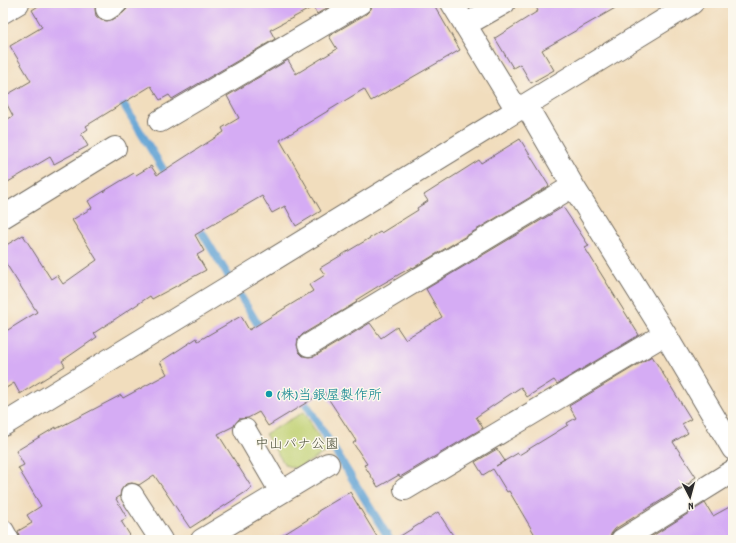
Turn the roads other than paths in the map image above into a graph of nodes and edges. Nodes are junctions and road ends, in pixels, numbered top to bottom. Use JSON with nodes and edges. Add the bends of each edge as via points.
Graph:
{"nodes":[{"id":1,"x":18,"y":3,"type":"edge"},
{"id":2,"x":360,"y":3,"type":"edge"},
{"id":3,"x":452,"y":3,"type":"edge"},
{"id":4,"x":504,"y":3,"type":"edge"},
{"id":5,"x":692,"y":3,"type":"edge"},
{"id":6,"x":3,"y":12,"type":"edge"},
{"id":7,"x":466,"y":25,"type":"junction"},
{"id":8,"x":522,"y":108,"type":"junction"},
{"id":9,"x":160,"y":121,"type":"dead end"},
{"id":10,"x":115,"y":148,"type":"dead end"},
{"id":11,"x":573,"y":186,"type":"junction"},
{"id":12,"x":3,"y":217,"type":"edge"},
{"id":13,"x":665,"y":334,"type":"junction"},
{"id":14,"x":309,"y":345,"type":"dead end"},
{"id":15,"x":3,"y":425,"type":"edge"},
{"id":16,"x":245,"y":430,"type":"dead end"},
{"id":17,"x":733,"y":449,"type":"edge"},
{"id":18,"x":328,"y":464,"type":"dead end"},
{"id":19,"x":733,"y":471,"type":"edge"},
{"id":20,"x":405,"y":489,"type":"dead end"},
{"id":21,"x":281,"y":492,"type":"junction"},
{"id":22,"x":132,"y":495,"type":"dead end"},
{"id":23,"x":3,"y":531,"type":"edge"},
{"id":24,"x":8,"y":540,"type":"edge"},
{"id":25,"x":161,"y":540,"type":"edge"},
{"id":26,"x":202,"y":540,"type":"edge"},
{"id":27,"x":622,"y":540,"type":"edge"}],
"edges":[{"from":1,"to":6,"type":"street"},
{"from":2,"to":9,"type":"street"},
{"from":3,"to":7,"type":"street"},
{"from":4,"to":7,"type":"street"},
{"from":5,"to":8,"type":"street"},
{"from":7,"to":8,"type":"street"},
{"from":8,"to":11,"type":"street"},
{"from":8,"to":15,"type":"street"},
{"from":10,"to":12,"type":"street"},
{"from":11,"to":13,"type":"street"},
{"from":11,"to":14,"type":"street"},
{"from":13,"to":17,"type":"street"},
{"from":13,"to":20,"type":"street"},
{"from":16,"to":21,"type":"street"},
{"from":18,"to":21,"type":"street"},
{"from":19,"to":27,"type":"street"},
{"from":21,"to":26,"type":"street"},
{"from":22,"to":25,"type":"street"},
{"from":23,"to":24,"type":"street"}]}
